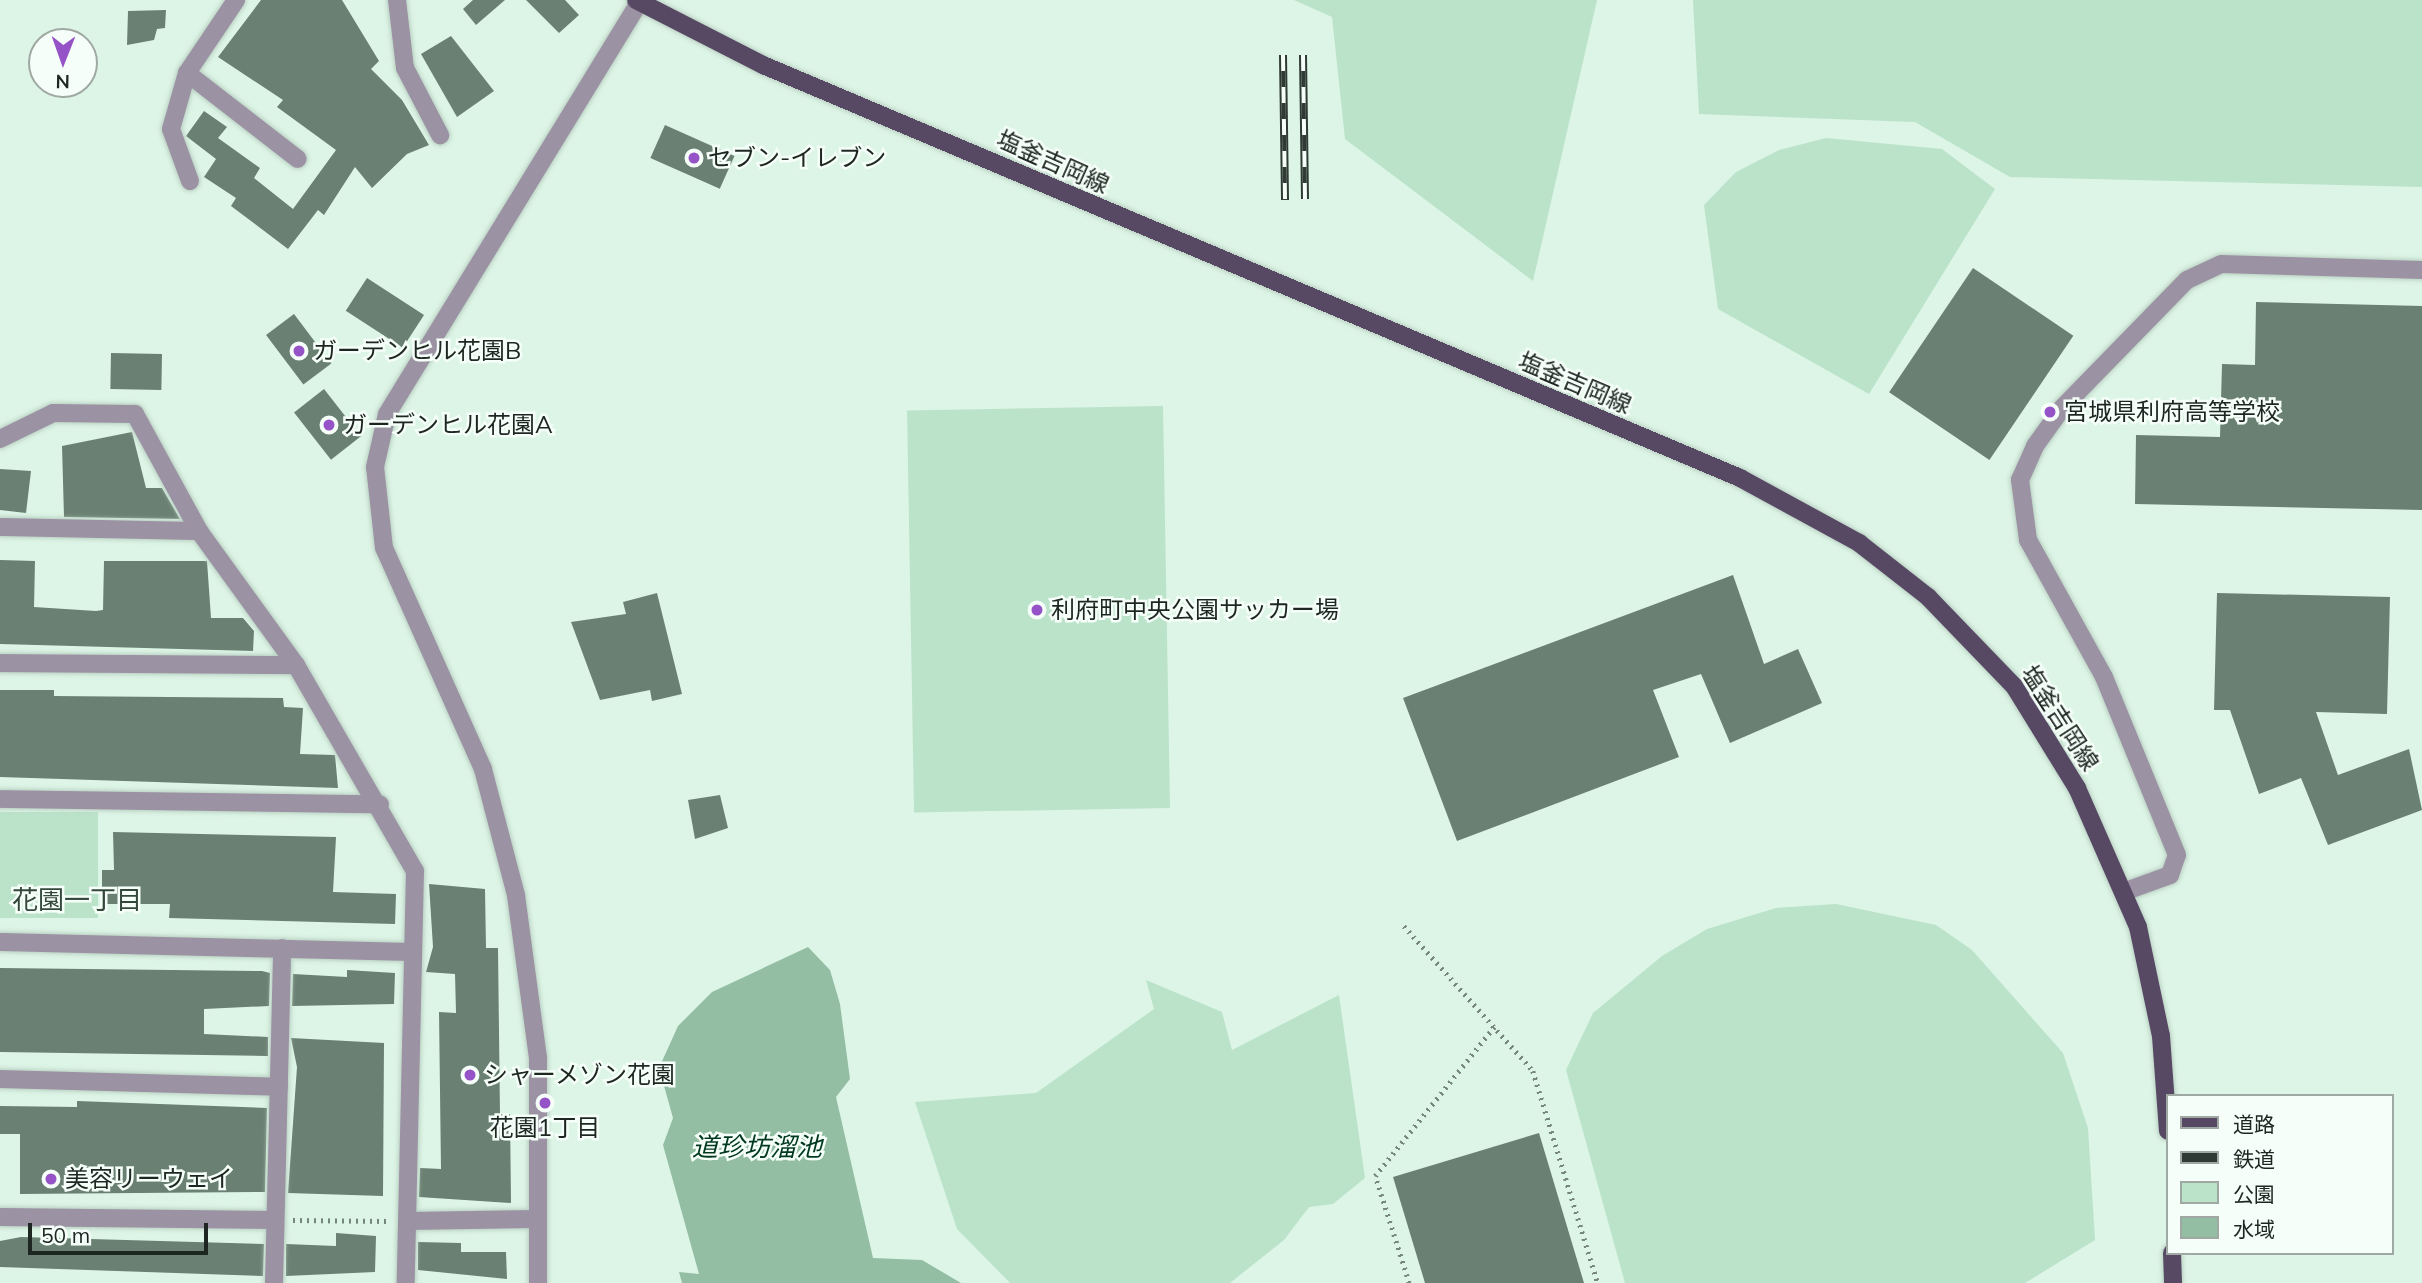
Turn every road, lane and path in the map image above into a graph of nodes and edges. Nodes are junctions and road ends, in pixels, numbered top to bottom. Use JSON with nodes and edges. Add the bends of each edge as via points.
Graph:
{"nodes":[{"id":1,"x":236,"y":0,"type":"edge"},
{"id":2,"x":397,"y":0,"type":"edge"},
{"id":3,"x":637,"y":1,"type":"edge"},
{"id":4,"x":187,"y":73,"type":"junction"},
{"id":5,"x":440,"y":135,"type":"dead end"},
{"id":6,"x":298,"y":159,"type":"dead end"},
{"id":7,"x":190,"y":181,"type":"dead end"},
{"id":8,"x":2422,"y":270,"type":"edge"},
{"id":9,"x":0,"y":439,"type":"edge"},
{"id":10,"x":0,"y":527,"type":"edge"},
{"id":11,"x":199,"y":531,"type":"junction"},
{"id":12,"x":0,"y":663,"type":"edge"},
{"id":13,"x":296,"y":665,"type":"junction"},
{"id":14,"x":0,"y":799,"type":"edge"},
{"id":15,"x":380,"y":804,"type":"junction"},
{"id":16,"x":2126,"y":891,"type":"junction"},
{"id":17,"x":1404,"y":926,"type":"dead end"},
{"id":18,"x":0,"y":942,"type":"edge"},
{"id":19,"x":282,"y":947,"type":"junction"},
{"id":20,"x":413,"y":952,"type":"junction"},
{"id":21,"x":1494,"y":1027,"type":"junction"},
{"id":22,"x":0,"y":1079,"type":"edge"},
{"id":23,"x":278,"y":1087,"type":"junction"},
{"id":24,"x":2166,"y":1113,"type":"edge"},
{"id":25,"x":0,"y":1217,"type":"edge"},
{"id":26,"x":538,"y":1219,"type":"junction"},
{"id":27,"x":275,"y":1220,"type":"junction"},
{"id":28,"x":408,"y":1221,"type":"junction"},
{"id":29,"x":2172,"y":1255,"type":"edge"},
{"id":30,"x":274,"y":1283,"type":"edge"},
{"id":31,"x":406,"y":1283,"type":"edge"},
{"id":32,"x":538,"y":1283,"type":"edge"},
{"id":33,"x":1409,"y":1283,"type":"edge"},
{"id":34,"x":1598,"y":1283,"type":"edge"},
{"id":35,"x":2173,"y":1283,"type":"edge"}],
"edges":[{"from":1,"to":4,"type":"street"},
{"from":2,"to":5,"type":"street","via":[[405,68]]},
{"from":3,"to":16,"type":"main road","name":"塩釜吉岡線","via":[[763,65],[1740,478],[1848,537],[1928,597],[2014,686],[2077,788]]},
{"from":3,"to":26,"type":"street","via":[[387,414],[375,467],[384,548],[483,769],[516,895],[538,1058]]},
{"from":4,"to":6,"type":"street"},
{"from":4,"to":7,"type":"street","via":[[171,129]]},
{"from":8,"to":16,"type":"street","via":[[2222,264],[2187,280],[2063,407],[2035,446],[2020,480],[2028,540],[2104,677],[2177,855],[2170,875]]},
{"from":9,"to":11,"type":"street","via":[[53,414],[135,414]]},
{"from":10,"to":11,"type":"street"},
{"from":11,"to":13,"type":"street"},
{"from":12,"to":13,"type":"street"},
{"from":13,"to":15,"type":"street"},
{"from":14,"to":15,"type":"street"},
{"from":15,"to":20,"type":"street","via":[[415,871]]},
{"from":16,"to":24,"type":"main road","name":"塩釜吉岡線","via":[[2150,974]]},
{"from":17,"to":21,"type":"path"},
{"from":18,"to":19,"type":"street"},
{"from":19,"to":20,"type":"street"},
{"from":19,"to":23,"type":"street"},
{"from":20,"to":28,"type":"street"},
{"from":21,"to":33,"type":"path","via":[[1375,1176]]},
{"from":21,"to":34,"type":"path","via":[[1532,1071]]},
{"from":22,"to":23,"type":"street"},
{"from":23,"to":27,"type":"street"},
{"from":25,"to":27,"type":"street"},
{"from":26,"to":28,"type":"street"},
{"from":26,"to":32,"type":"street"},
{"from":27,"to":28,"type":"path"},
{"from":27,"to":30,"type":"street"},
{"from":28,"to":31,"type":"street"},
{"from":29,"to":35,"type":"main road"}]}
